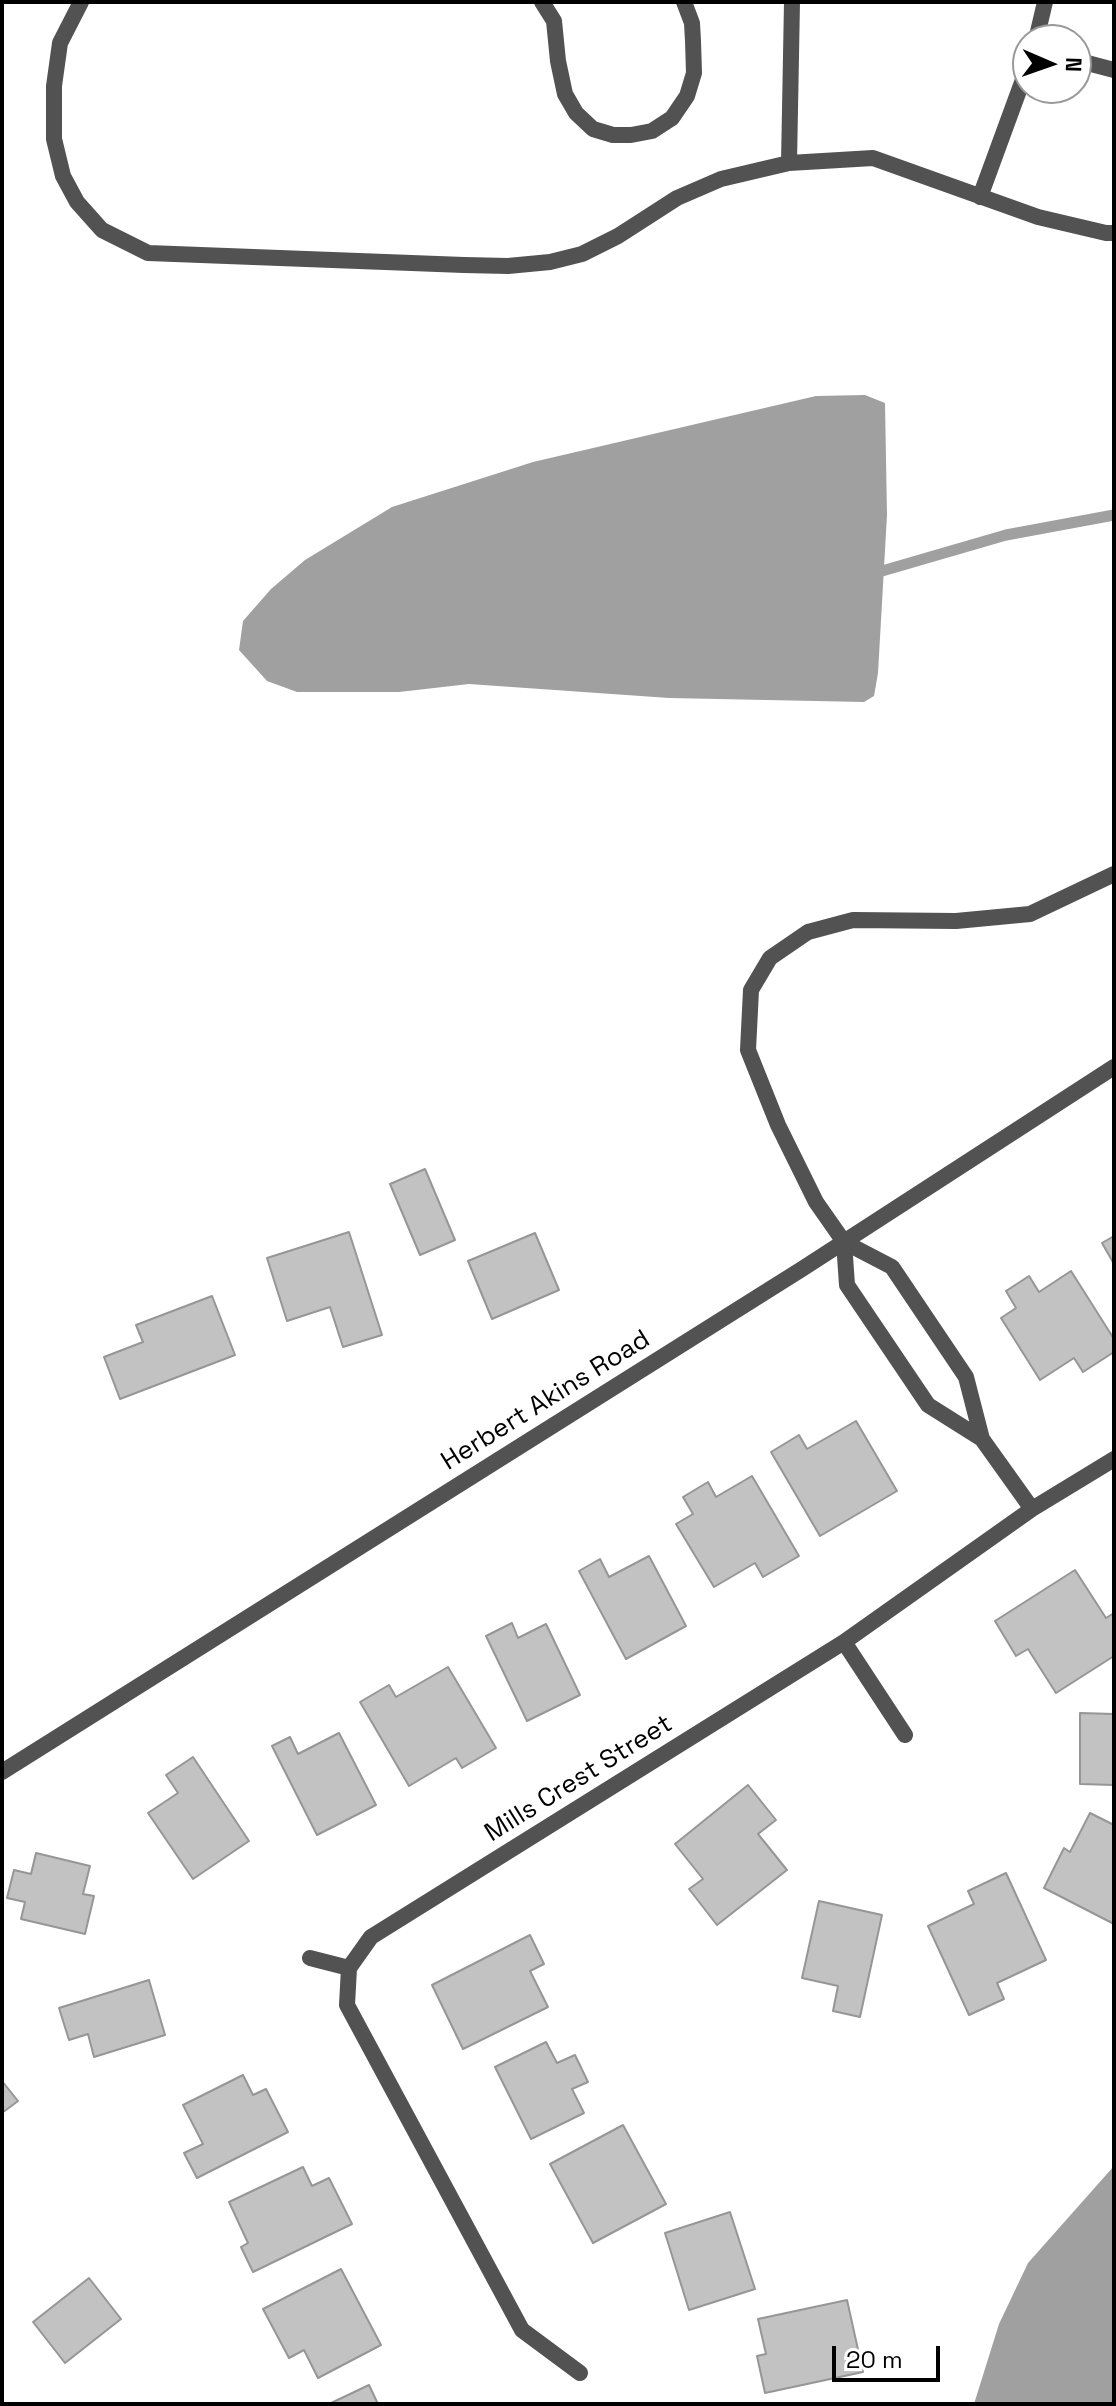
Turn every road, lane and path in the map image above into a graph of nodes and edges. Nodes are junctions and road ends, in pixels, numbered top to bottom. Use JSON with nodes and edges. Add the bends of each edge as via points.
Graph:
{"nodes":[{"id":1,"x":81,"y":2,"type":"edge"},
{"id":2,"x":542,"y":2,"type":"edge"},
{"id":3,"x":684,"y":2,"type":"edge"},
{"id":4,"x":792,"y":2,"type":"edge"},
{"id":5,"x":1045,"y":2,"type":"edge"},
{"id":6,"x":1040,"y":24,"type":"edge"},
{"id":7,"x":1092,"y":64,"type":"edge"},
{"id":8,"x":1114,"y":70,"type":"edge"},
{"id":9,"x":1014,"y":104,"type":"edge"},
{"id":10,"x":789,"y":163,"type":"junction"},
{"id":11,"x":980,"y":197,"type":"junction"},
{"id":12,"x":1114,"y":233,"type":"edge"},
{"id":13,"x":1114,"y":874,"type":"edge"},
{"id":14,"x":1114,"y":1067,"type":"edge"},
{"id":15,"x":844,"y":1242,"type":"junction"},
{"id":16,"x":982,"y":1439,"type":"junction"},
{"id":17,"x":1114,"y":1459,"type":"edge"},
{"id":18,"x":1032,"y":1509,"type":"junction"},
{"id":19,"x":844,"y":1642,"type":"junction"},
{"id":20,"x":905,"y":1735,"type":"dead end"},
{"id":21,"x":2,"y":1772,"type":"edge"},
{"id":22,"x":310,"y":1958,"type":"dead end"},
{"id":23,"x":349,"y":1968,"type":"junction"},
{"id":24,"x":580,"y":2373,"type":"dead end"}],
"edges":[{"from":1,"to":10,"type":"street","via":[[60,43],[54,86],[54,139],[63,176],[102,230],[148,253],[479,265],[550,262],[582,254],[677,198],[721,179]]},
{"from":2,"to":3,"type":"street","via":[[554,21],[565,94],[593,129],[613,135],[652,131],[672,118],[687,96],[694,73],[693,41]]},
{"from":4,"to":10,"type":"street"},
{"from":5,"to":6,"type":"street"},
{"from":7,"to":8,"type":"street"},
{"from":9,"to":11,"type":"street"},
{"from":10,"to":11,"type":"street","via":[[873,158]]},
{"from":11,"to":12,"type":"street","via":[[1038,217]]},
{"from":13,"to":15,"type":"street","via":[[1030,914],[956,921],[853,920],[808,932],[770,958],[751,990],[748,1050],[816,1202]]},
{"from":14,"to":15,"type":"street","name":"Herbert Akins Road"},
{"from":15,"to":16,"type":"street","via":[[892,1267],[966,1377]]},
{"from":15,"to":16,"type":"street","via":[[847,1285],[928,1405]]},
{"from":15,"to":21,"type":"street","name":"Herbert Akins Road"},
{"from":16,"to":18,"type":"street"},
{"from":17,"to":18,"type":"street","name":"Mills Crest Street"},
{"from":18,"to":19,"type":"street","name":"Mills Crest Street"},
{"from":19,"to":20,"type":"street"},
{"from":19,"to":23,"type":"street","name":"Mills Crest Street","via":[[371,1937]]},
{"from":22,"to":23,"type":"street"},
{"from":23,"to":24,"type":"street","via":[[347,2005],[522,2330]]}]}
